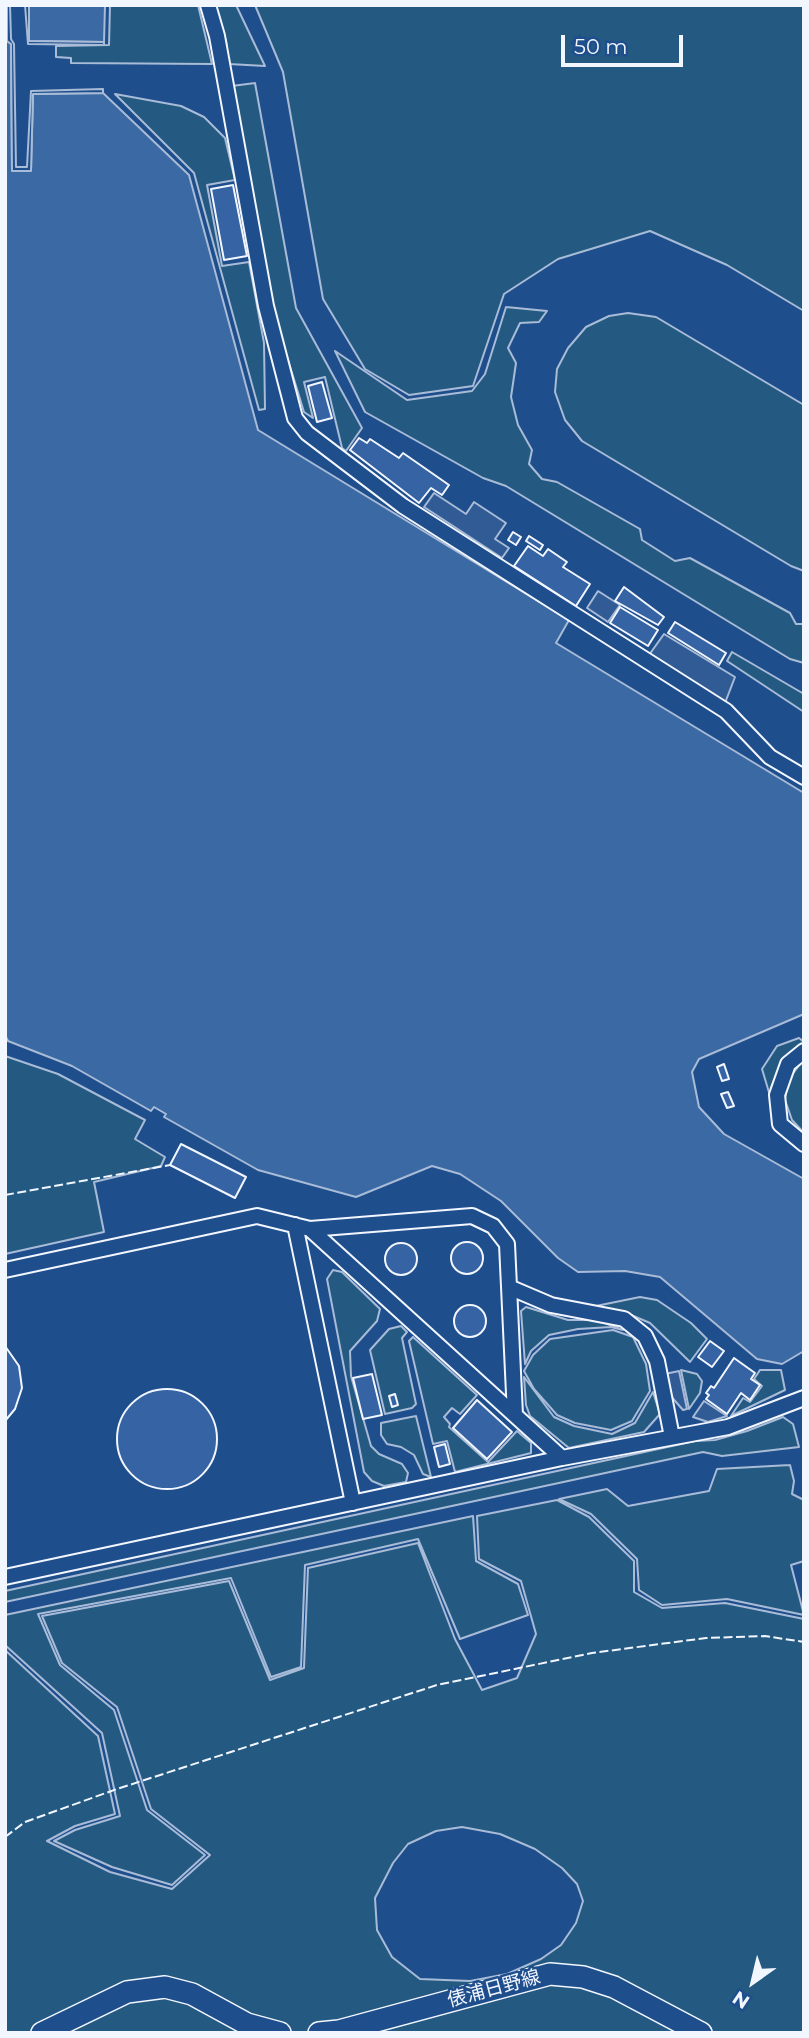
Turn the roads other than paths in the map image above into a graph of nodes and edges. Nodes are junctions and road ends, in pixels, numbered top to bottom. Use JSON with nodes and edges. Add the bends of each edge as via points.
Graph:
{"nodes":[{"id":1,"x":208,"y":5,"type":"edge"},
{"id":2,"x":804,"y":777,"type":"edge"},
{"id":3,"x":804,"y":1051,"type":"edge"},
{"id":4,"x":804,"y":1144,"type":"edge"},
{"id":5,"x":295,"y":1225,"type":"junction"},
{"id":6,"x":310,"y":1229,"type":"junction"},
{"id":7,"x":5,"y":1270,"type":"edge"},
{"id":8,"x":511,"y":1288,"type":"junction"},
{"id":9,"x":804,"y":1398,"type":"edge"},
{"id":10,"x":515,"y":1415,"type":"junction"},
{"id":11,"x":672,"y":1437,"type":"junction"},
{"id":12,"x":562,"y":1458,"type":"junction"},
{"id":13,"x":353,"y":1503,"type":"junction"},
{"id":14,"x":5,"y":1577,"type":"edge"},
{"id":15,"x":42,"y":2033,"type":"edge"},
{"id":16,"x":280,"y":2033,"type":"edge"},
{"id":17,"x":319,"y":2033,"type":"edge"},
{"id":18,"x":701,"y":2033,"type":"edge"}],
"edges":[{"from":1,"to":2,"type":"street","via":[[266,306],[301,425],[403,506],[726,711],[770,757]]},
{"from":3,"to":4,"type":"street","via":[[788,1064],[777,1095],[780,1124]]},
{"from":5,"to":6,"type":"street"},
{"from":5,"to":7,"type":"street","via":[[257,1216]]},
{"from":5,"to":13,"type":"street"},
{"from":6,"to":8,"type":"street","via":[[472,1216],[493,1226],[507,1244]]},
{"from":6,"to":10,"type":"street"},
{"from":8,"to":10,"type":"street"},
{"from":8,"to":11,"type":"street","via":[[551,1305],[624,1320],[645,1336],[657,1361]]},
{"from":9,"to":11,"type":"street","via":[[728,1427]]},
{"from":10,"to":12,"type":"street"},
{"from":11,"to":12,"type":"street"},
{"from":12,"to":13,"type":"street"},
{"from":13,"to":14,"type":"street"},
{"from":15,"to":16,"type":"main road","via":[[127,1992],[165,1987],[192,1994],[247,2024]]},
{"from":17,"to":18,"type":"main road","name":"俵浦日野線","via":[[550,1974],[583,1977],[614,1987]]}]}
